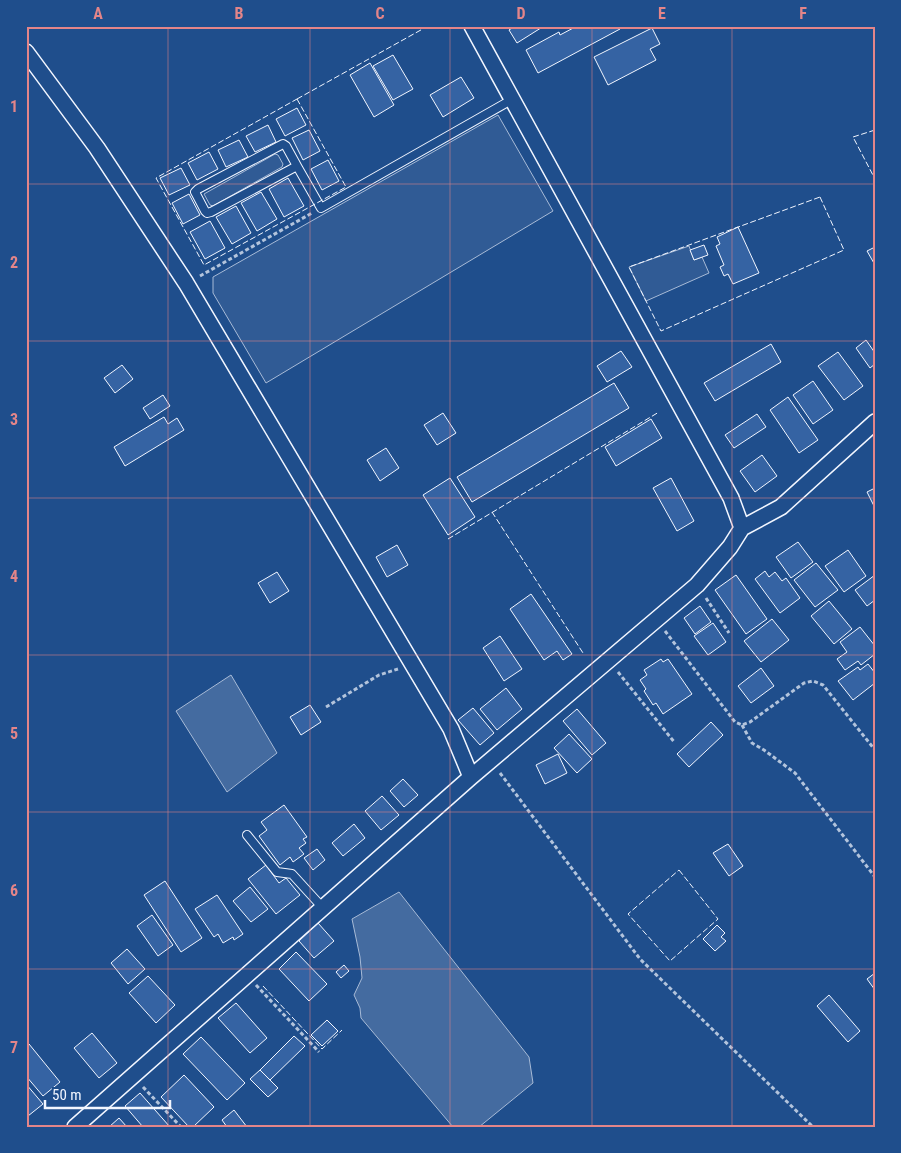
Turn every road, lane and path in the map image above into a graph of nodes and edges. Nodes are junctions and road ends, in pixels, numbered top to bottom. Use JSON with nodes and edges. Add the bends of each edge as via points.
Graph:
{"nodes":[{"id":1,"x":472,"y":26,"type":"edge"},
{"id":2,"x":26,"y":52,"type":"edge"},
{"id":3,"x":513,"y":99,"type":"junction"},
{"id":4,"x":297,"y":166,"type":"junction"},
{"id":5,"x":321,"y":208,"type":"junction"},
{"id":6,"x":186,"y":283,"type":"junction"},
{"id":7,"x":875,"y":422,"type":"edge"},
{"id":8,"x":742,"y":528,"type":"junction"},
{"id":9,"x":697,"y":585,"type":"junction"},
{"id":10,"x":656,"y":618,"type":"junction"},
{"id":11,"x":729,"y":632,"type":"dead end"},
{"id":12,"x":608,"y":660,"type":"junction"},
{"id":13,"x":413,"y":664,"type":"junction"},
{"id":14,"x":326,"y":707,"type":"dead end"},
{"id":15,"x":742,"y":725,"type":"junction"},
{"id":16,"x":675,"y":742,"type":"dead end"},
{"id":17,"x":875,"y":750,"type":"edge"},
{"id":18,"x":491,"y":761,"type":"junction"},
{"id":19,"x":471,"y":777,"type":"junction"},
{"id":20,"x":247,"y":835,"type":"dead end"},
{"id":21,"x":875,"y":877,"type":"edge"},
{"id":22,"x":323,"y":908,"type":"junction"},
{"id":23,"x":247,"y":975,"type":"junction"},
{"id":24,"x":319,"y":1052,"type":"dead end"},
{"id":25,"x":132,"y":1076,"type":"junction"},
{"id":26,"x":75,"y":1127,"type":"edge"},
{"id":27,"x":181,"y":1127,"type":"edge"},
{"id":28,"x":813,"y":1127,"type":"edge"}],
"edges":[{"from":1,"to":3,"type":"street"},
{"from":2,"to":6,"type":"street","via":[[97,148]]},
{"from":3,"to":5,"type":"lane"},
{"from":3,"to":8,"type":"street","via":[[730,498]]},
{"from":4,"to":4,"type":"lane","via":[[283,144],[195,192],[205,211],[212,212]]},
{"from":4,"to":5,"type":"lane"},
{"from":5,"to":6,"type":"path"},
{"from":6,"to":13,"type":"street"},
{"from":7,"to":8,"type":"street","via":[[781,507]]},
{"from":8,"to":9,"type":"street"},
{"from":9,"to":10,"type":"street"},
{"from":9,"to":11,"type":"path"},
{"from":10,"to":12,"type":"street"},
{"from":10,"to":15,"type":"path","via":[[734,722]]},
{"from":12,"to":16,"type":"path"},
{"from":12,"to":18,"type":"street"},
{"from":13,"to":14,"type":"path","via":[[379,675]]},
{"from":13,"to":19,"type":"street","via":[[451,729]]},
{"from":15,"to":17,"type":"path","via":[[813,680],[823,686]]},
{"from":15,"to":21,"type":"path","via":[[752,743],[795,773]]},
{"from":18,"to":19,"type":"street"},
{"from":18,"to":28,"type":"path","via":[[640,959]]},
{"from":19,"to":22,"type":"street"},
{"from":20,"to":22,"type":"lane","via":[[277,872],[292,874]]},
{"from":22,"to":23,"type":"street"},
{"from":23,"to":24,"type":"path"},
{"from":23,"to":25,"type":"street"},
{"from":25,"to":26,"type":"street"},
{"from":25,"to":27,"type":"path"}]}
